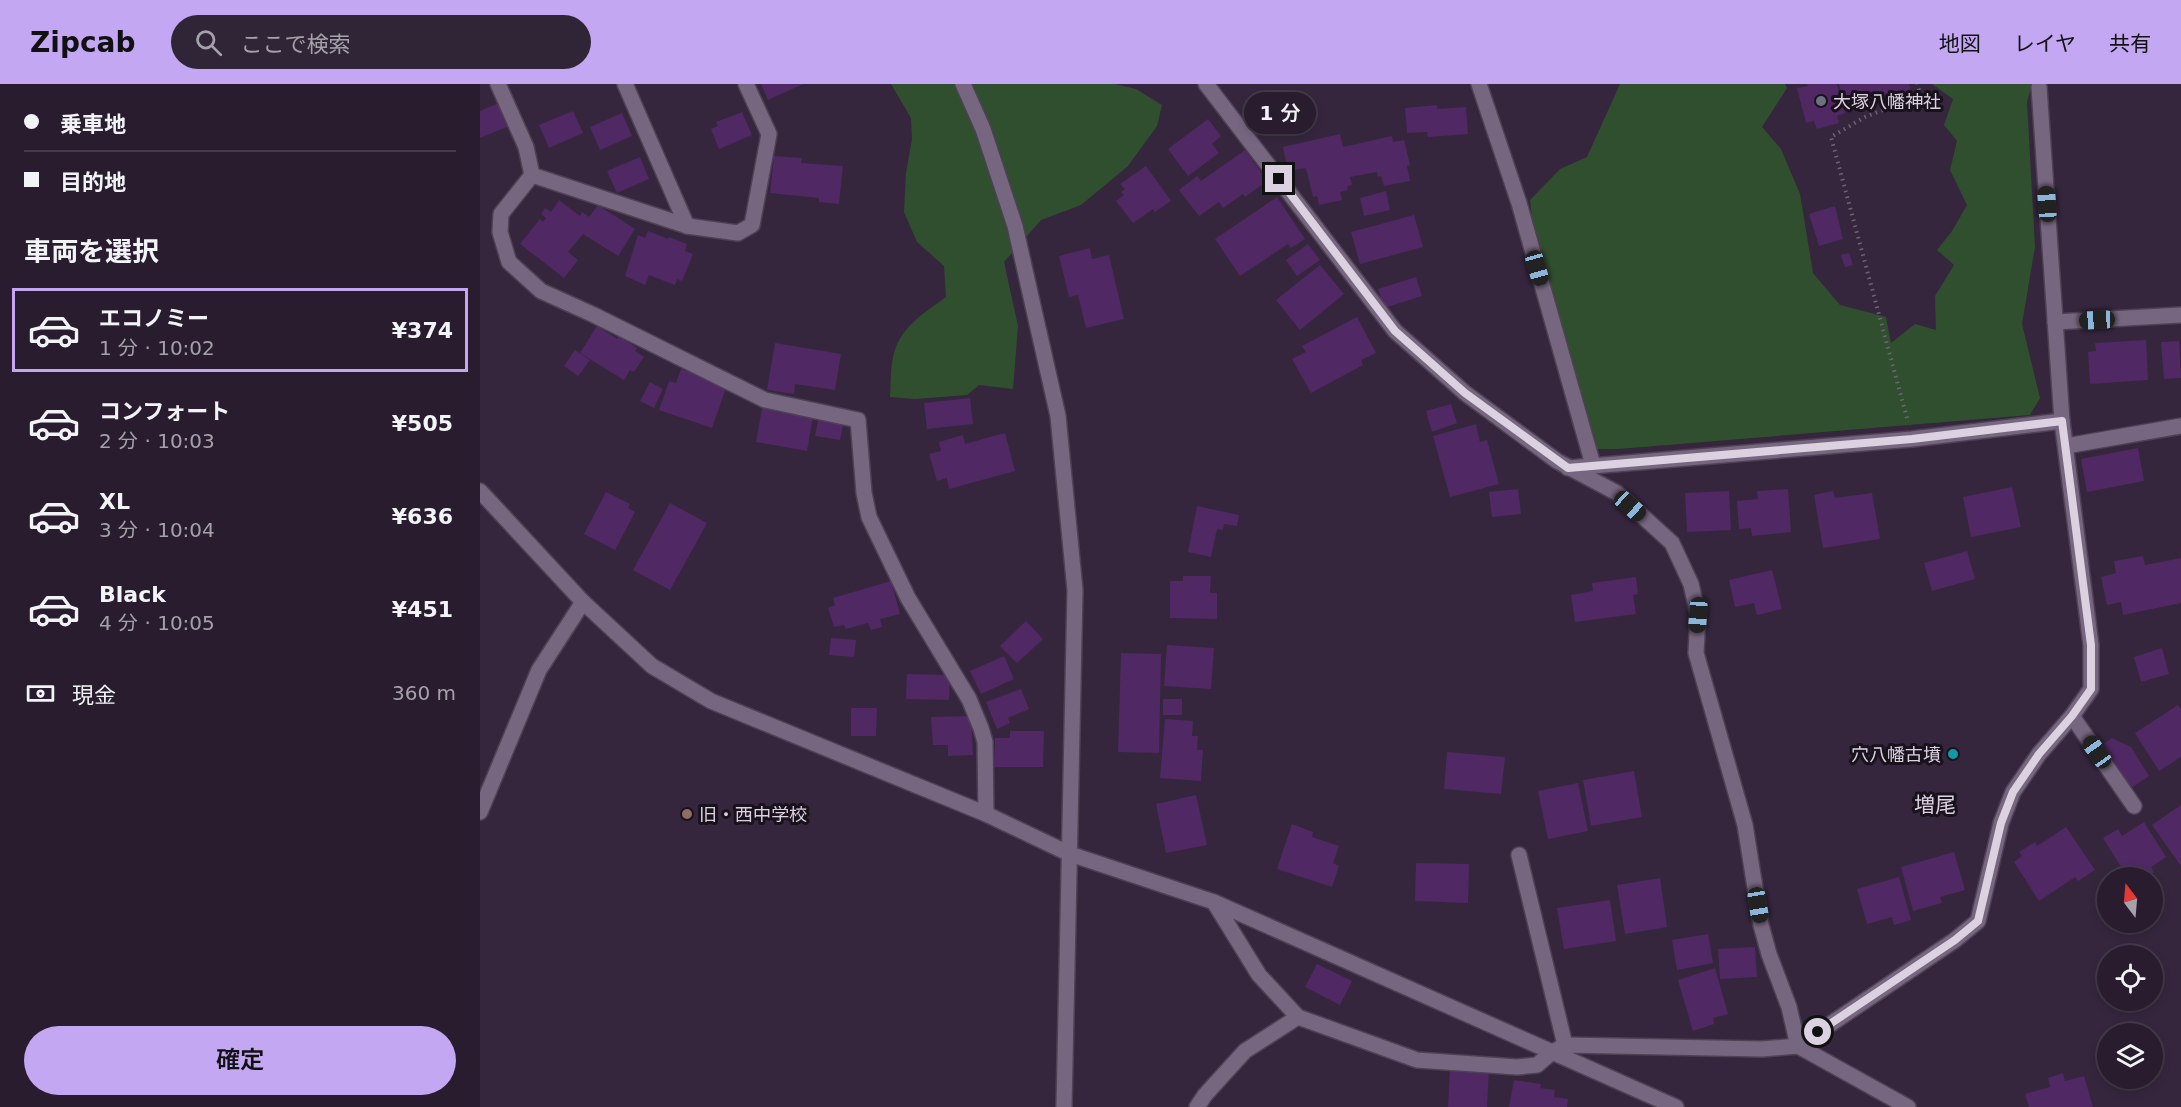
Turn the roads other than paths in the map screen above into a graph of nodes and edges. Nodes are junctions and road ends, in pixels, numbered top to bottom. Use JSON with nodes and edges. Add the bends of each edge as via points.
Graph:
{"nodes":[{"id":1,"x":498,"y":84,"type":"edge"},
{"id":2,"x":625,"y":84,"type":"edge"},
{"id":3,"x":746,"y":84,"type":"edge"},
{"id":4,"x":963,"y":84,"type":"edge"},
{"id":5,"x":1206,"y":84,"type":"edge"},
{"id":6,"x":1479,"y":84,"type":"edge"},
{"id":7,"x":2039,"y":87,"type":"dead end"},
{"id":8,"x":532,"y":175,"type":"junction"},
{"id":9,"x":687,"y":226,"type":"junction"},
{"id":10,"x":2181,"y":315,"type":"edge"},
{"id":11,"x":2055,"y":322,"type":"junction"},
{"id":12,"x":2062,"y":421,"type":"junction"},
{"id":13,"x":2181,"y":426,"type":"edge"},
{"id":14,"x":2066,"y":446,"type":"junction"},
{"id":15,"x":1593,"y":465,"type":"junction"},
{"id":16,"x":1568,"y":468,"type":"junction"},
{"id":17,"x":480,"y":491,"type":"edge"},
{"id":18,"x":583,"y":602,"type":"junction"},
{"id":19,"x":2072,"y":716,"type":"junction"},
{"id":20,"x":2134,"y":806,"type":"dead end"},
{"id":21,"x":480,"y":812,"type":"edge"},
{"id":22,"x":986,"y":814,"type":"junction"},
{"id":23,"x":1070,"y":854,"type":"junction"},
{"id":24,"x":1519,"y":855,"type":"dead end"},
{"id":25,"x":1214,"y":902,"type":"junction"},
{"id":26,"x":1298,"y":1017,"type":"junction"},
{"id":27,"x":1565,"y":1045,"type":"junction"},
{"id":28,"x":1798,"y":1046,"type":"junction"},
{"id":29,"x":1551,"y":1053,"type":"junction"},
{"id":30,"x":1064,"y":1107,"type":"edge"},
{"id":31,"x":1197,"y":1107,"type":"edge"},
{"id":32,"x":1676,"y":1107,"type":"edge"},
{"id":33,"x":1908,"y":1107,"type":"edge"}],
"edges":[{"from":1,"to":8,"type":"street","via":[[526,147]]},
{"from":2,"to":9,"type":"street"},
{"from":3,"to":9,"type":"street","via":[[769,134],[752,225],[738,233]]},
{"from":4,"to":23,"type":"street","via":[[983,129],[1015,226],[1058,416],[1075,590]]},
{"from":5,"to":16,"type":"street","via":[[1395,331],[1465,393]]},
{"from":6,"to":15,"type":"street","via":[[1519,203]]},
{"from":7,"to":11,"type":"street"},
{"from":8,"to":9,"type":"street"},
{"from":8,"to":22,"type":"street","via":[[501,214],[500,232],[509,262],[541,291],[765,400],[858,420],[869,517],[908,598],[969,699],[981,728],[985,742]]},
{"from":10,"to":11,"type":"street"},
{"from":11,"to":12,"type":"street"},
{"from":12,"to":14,"type":"street"},
{"from":12,"to":15,"type":"street","via":[[1912,439]]},
{"from":13,"to":14,"type":"street"},
{"from":14,"to":19,"type":"street","via":[[2091,645],[2091,689]]},
{"from":15,"to":16,"type":"street"},
{"from":16,"to":28,"type":"street","via":[[1617,494],[1672,543],[1691,584],[1698,615],[1696,653],[1745,825],[1761,925]]},
{"from":17,"to":18,"type":"street"},
{"from":18,"to":21,"type":"street","via":[[539,670]]},
{"from":18,"to":22,"type":"street","via":[[652,666],[711,700]]},
{"from":19,"to":20,"type":"street"},
{"from":19,"to":28,"type":"street","via":[[2013,792],[2001,823],[1978,921]]},
{"from":22,"to":23,"type":"street"},
{"from":23,"to":25,"type":"street"},
{"from":23,"to":30,"type":"street"},
{"from":24,"to":27,"type":"street"},
{"from":25,"to":26,"type":"street","via":[[1259,975]]},
{"from":25,"to":29,"type":"street"},
{"from":26,"to":29,"type":"street","via":[[1417,1060],[1517,1067],[1537,1065]]},
{"from":26,"to":31,"type":"street","via":[[1245,1051]]},
{"from":27,"to":28,"type":"street","via":[[1762,1049]]},
{"from":27,"to":29,"type":"street"},
{"from":28,"to":33,"type":"street"},
{"from":29,"to":32,"type":"street"}]}
